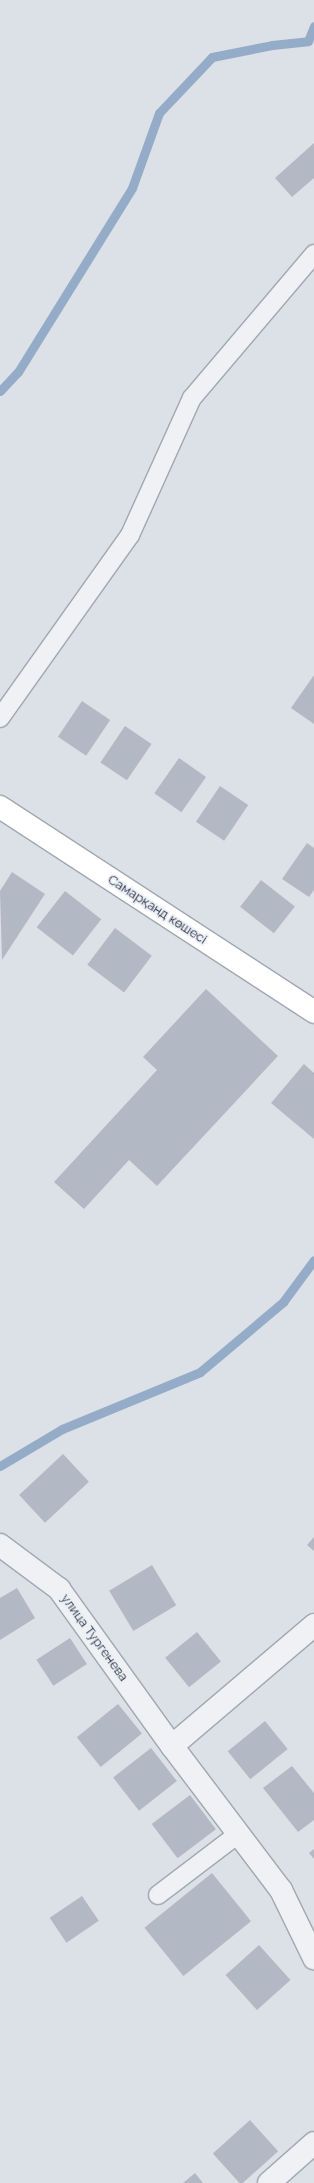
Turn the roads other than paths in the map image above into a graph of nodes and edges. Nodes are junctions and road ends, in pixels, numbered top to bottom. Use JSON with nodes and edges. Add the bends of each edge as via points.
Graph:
{"nodes":[{"id":1,"x":314,"y":254,"type":"edge"},
{"id":2,"x":0,"y":718,"type":"edge"},
{"id":3,"x":0,"y":807,"type":"edge"},
{"id":4,"x":314,"y":1012,"type":"edge"},
{"id":5,"x":0,"y":1546,"type":"edge"},
{"id":6,"x":314,"y":1625,"type":"edge"},
{"id":7,"x":172,"y":1746,"type":"junction"},
{"id":8,"x":238,"y":1834,"type":"junction"},
{"id":9,"x":158,"y":1895,"type":"dead end"},
{"id":10,"x":314,"y":1958,"type":"edge"},
{"id":11,"x":314,"y":2143,"type":"edge"},
{"id":12,"x":269,"y":2183,"type":"edge"}],
"edges":[{"from":1,"to":2,"type":"lane","via":[[192,398],[130,535]]},
{"from":3,"to":4,"type":"street","name":"Самарқанд көшесі"},
{"from":5,"to":7,"type":"street","name":"улица Тургенева","via":[[59,1589]]},
{"from":6,"to":7,"type":"street"},
{"from":7,"to":8,"type":"street","name":"улица Тургенева"},
{"from":8,"to":9,"type":"lane"},
{"from":8,"to":10,"type":"street","name":"улица Тургенева","via":[[281,1890]]},
{"from":11,"to":12,"type":"street"}]}
